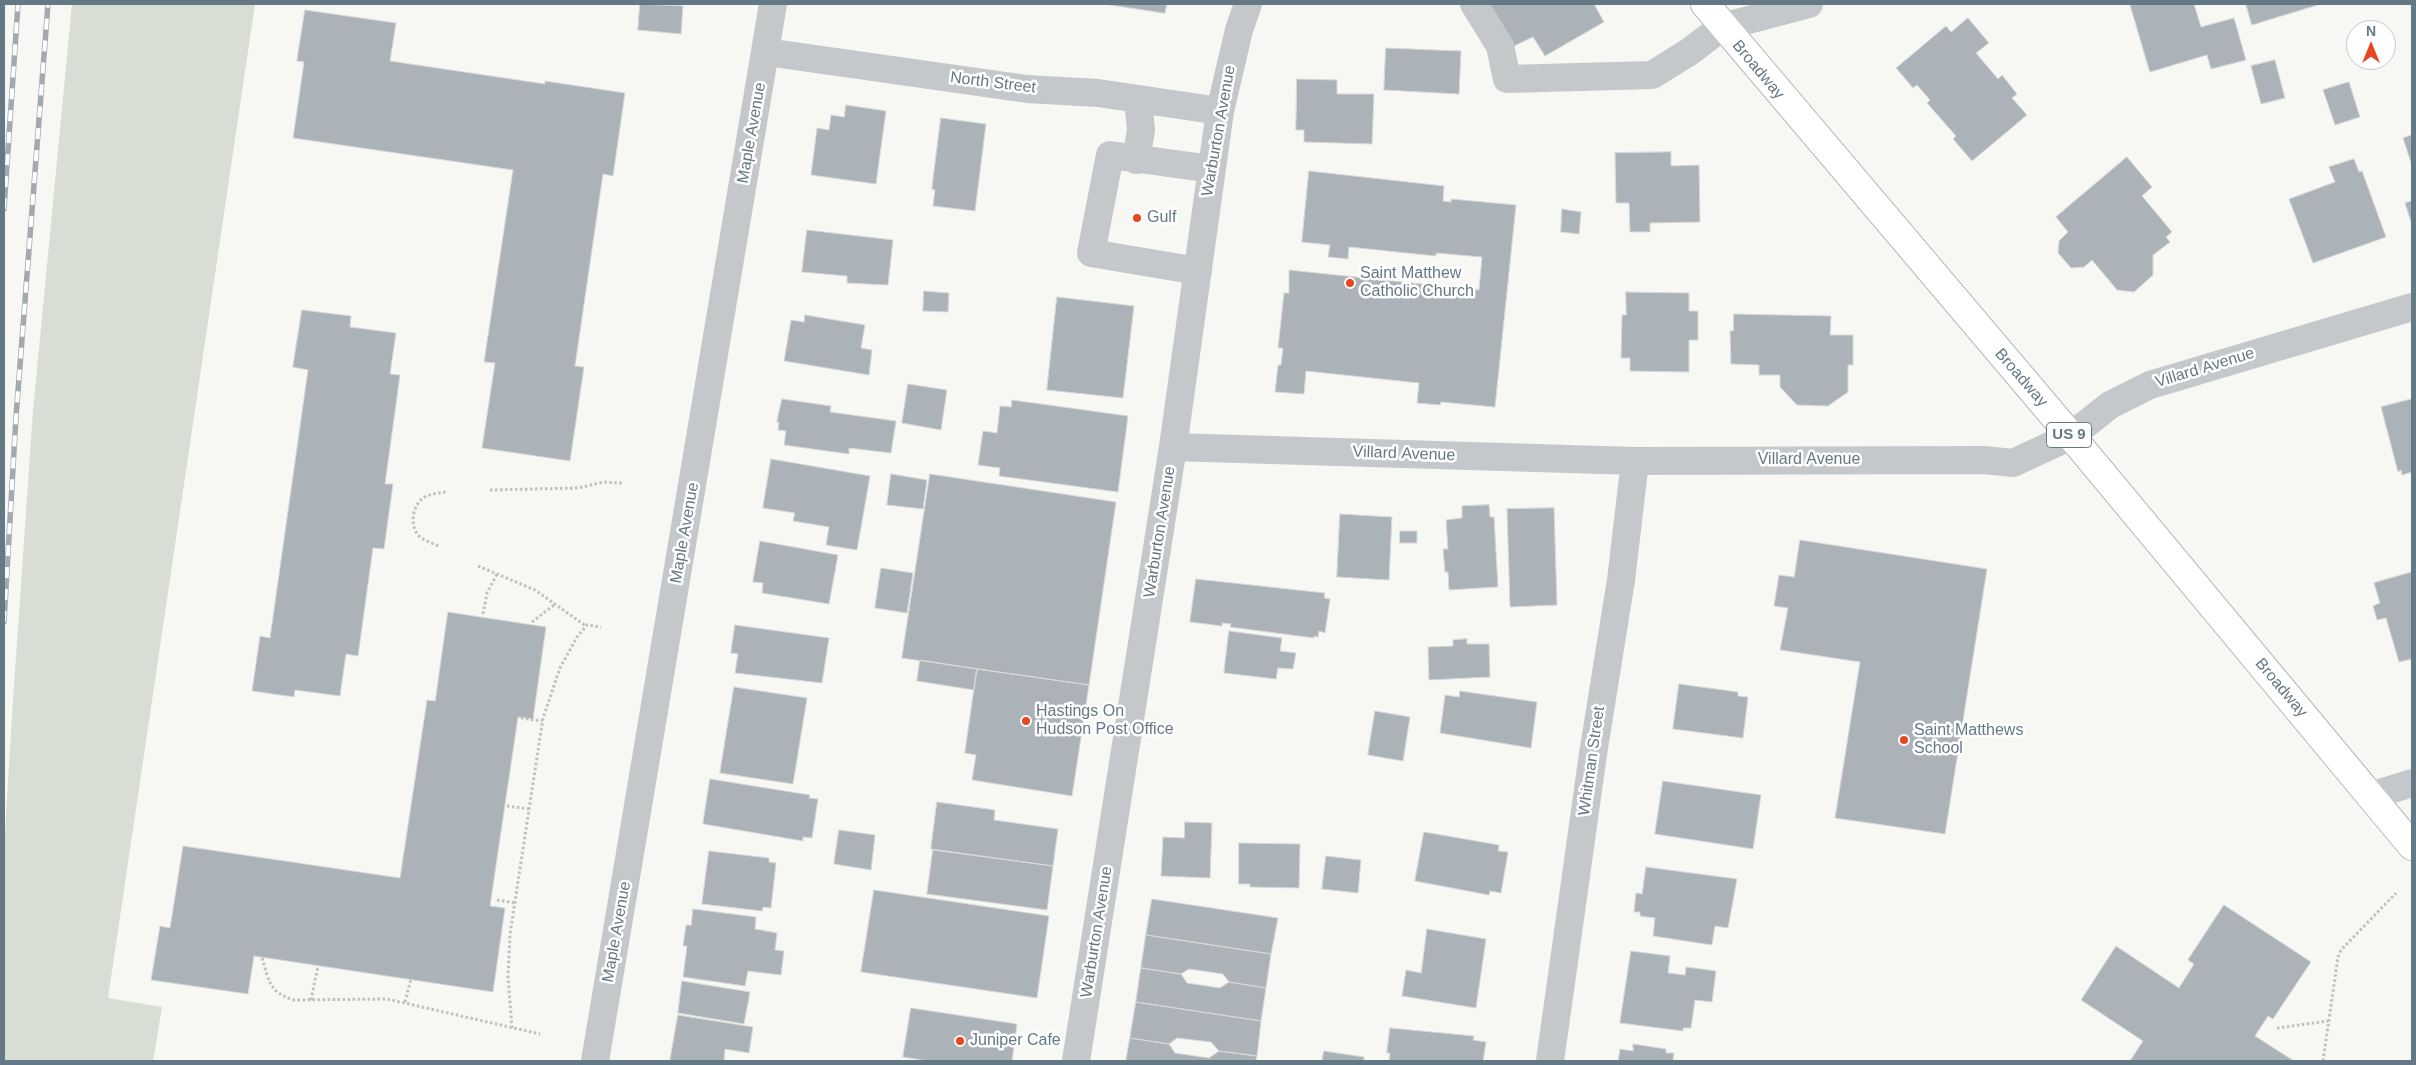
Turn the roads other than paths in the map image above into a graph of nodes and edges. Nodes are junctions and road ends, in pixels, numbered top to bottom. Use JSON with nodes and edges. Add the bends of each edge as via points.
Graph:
{"nodes":[{"id":1,"x":773,"y":4,"type":"edge"},
{"id":2,"x":1248,"y":4,"type":"edge"},
{"id":3,"x":1474,"y":4,"type":"edge"},
{"id":4,"x":1705,"y":4,"type":"edge"},
{"id":5,"x":1809,"y":4,"type":"edge"},
{"id":6,"x":1722,"y":27,"type":"junction"},
{"id":7,"x":766,"y":52,"type":"junction"},
{"id":8,"x":1138,"y":99,"type":"junction"},
{"id":9,"x":1220,"y":110,"type":"junction"},
{"id":10,"x":1136,"y":160,"type":"junction"},
{"id":11,"x":1212,"y":169,"type":"junction"},
{"id":12,"x":1198,"y":271,"type":"junction"},
{"id":13,"x":2412,"y":307,"type":"edge"},
{"id":14,"x":2071,"y":436,"type":"junction"},
{"id":15,"x":1173,"y":447,"type":"junction"},
{"id":16,"x":1635,"y":461,"type":"junction"},
{"id":17,"x":2412,"y":783,"type":"edge"},
{"id":18,"x":2370,"y":796,"type":"junction"},
{"id":19,"x":2412,"y":846,"type":"edge"},
{"id":20,"x":595,"y":1061,"type":"edge"},
{"id":21,"x":1076,"y":1061,"type":"edge"},
{"id":22,"x":1550,"y":1061,"type":"edge"}],
"edges":[{"from":1,"to":7,"type":"street","name":"Maple Avenue"},
{"from":2,"to":9,"type":"street","name":"Warburton Avenue","via":[[1238,30]]},
{"from":3,"to":6,"type":"street","via":[[1500,46],[1507,79],[1652,75]]},
{"from":4,"to":6,"type":"main road","name":"Broadway","number":"US 9"},
{"from":5,"to":6,"type":"street"},
{"from":6,"to":14,"type":"main road","name":"Broadway","number":"US 9"},
{"from":7,"to":8,"type":"street","name":"North Street","via":[[1027,89]]},
{"from":7,"to":20,"type":"street","name":"Maple Avenue"},
{"from":8,"to":9,"type":"street","name":"North Street"},
{"from":8,"to":10,"type":"street","via":[[1140,130]]},
{"from":9,"to":11,"type":"street","name":"Warburton Avenue"},
{"from":10,"to":11,"type":"street"},
{"from":10,"to":12,"type":"street","via":[[1110,155],[1091,253]]},
{"from":11,"to":12,"type":"street","name":"Warburton Avenue"},
{"from":12,"to":15,"type":"street","name":"Warburton Avenue"},
{"from":13,"to":14,"type":"street","name":"Villard Avenue","via":[[2150,385],[2110,405]]},
{"from":14,"to":16,"type":"street","name":"Villard Avenue","via":[[2013,463],[1984,460]]},
{"from":14,"to":18,"type":"main road","name":"Broadway","number":"US 9"},
{"from":15,"to":16,"type":"street","name":"Villard Avenue"},
{"from":15,"to":21,"type":"street","name":"Warburton Avenue"},
{"from":16,"to":22,"type":"street","name":"Whitman Street","via":[[1621,580]]},
{"from":17,"to":18,"type":"street"},
{"from":18,"to":19,"type":"main road","name":"Broadway","number":"US 9"}]}
